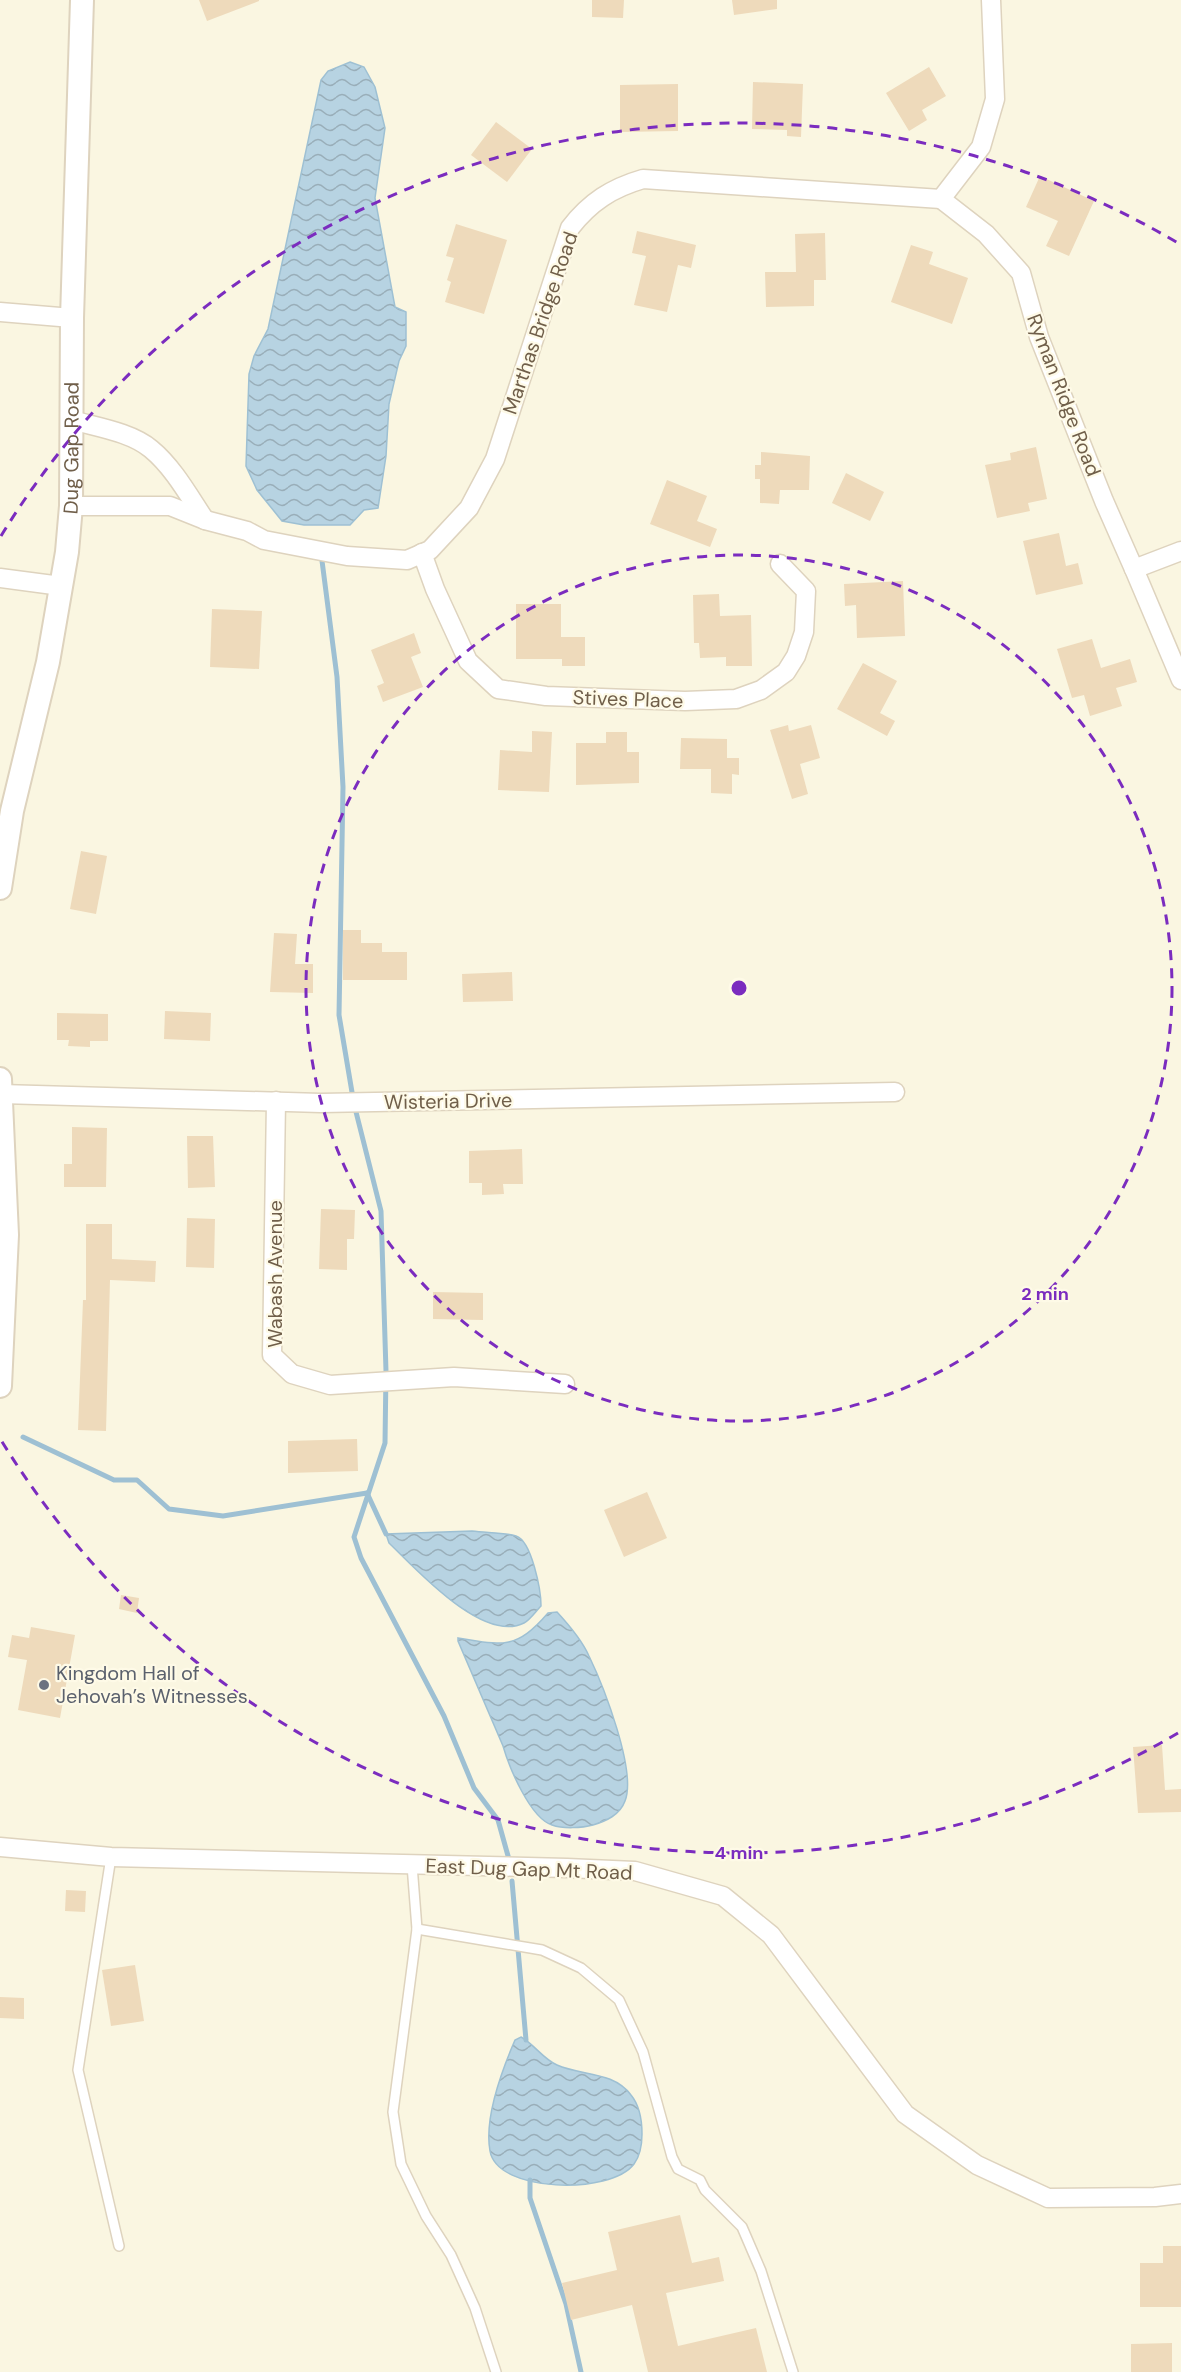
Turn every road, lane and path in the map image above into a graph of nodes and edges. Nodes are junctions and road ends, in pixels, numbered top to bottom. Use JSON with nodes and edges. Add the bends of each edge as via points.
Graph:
{"nodes":[{"id":1,"x":82,"y":0,"type":"edge"},
{"id":2,"x":991,"y":0,"type":"edge"},
{"id":3,"x":941,"y":199,"type":"junction"},
{"id":4,"x":0,"y":312,"type":"edge"},
{"id":5,"x":72,"y":318,"type":"junction"},
{"id":6,"x":72,"y":420,"type":"junction"},
{"id":7,"x":71,"y":506,"type":"junction"},
{"id":8,"x":205,"y":520,"type":"junction"},
{"id":9,"x":1181,"y":551,"type":"edge"},
{"id":10,"x":422,"y":553,"type":"junction"},
{"id":11,"x":780,"y":564,"type":"dead end"},
{"id":12,"x":1134,"y":569,"type":"junction"},
{"id":13,"x":0,"y":578,"type":"edge"},
{"id":14,"x":61,"y":586,"type":"junction"},
{"id":15,"x":1181,"y":680,"type":"edge"},
{"id":16,"x":0,"y":875,"type":"edge"},
{"id":17,"x":0,"y":888,"type":"edge"},
{"id":18,"x":0,"y":1079,"type":"edge"},
{"id":19,"x":895,"y":1092,"type":"dead end"},
{"id":20,"x":1,"y":1094,"type":"edge"},
{"id":21,"x":276,"y":1101,"type":"junction"},
{"id":22,"x":3,"y":1235,"type":"edge"},
{"id":23,"x":565,"y":1384,"type":"dead end"},
{"id":24,"x":0,"y":1386,"type":"edge"},
{"id":25,"x":0,"y":1847,"type":"edge"},
{"id":26,"x":111,"y":1857,"type":"junction"},
{"id":27,"x":412,"y":1865,"type":"junction"},
{"id":28,"x":417,"y":1929,"type":"junction"},
{"id":29,"x":1181,"y":2194,"type":"edge"},
{"id":30,"x":119,"y":2246,"type":"dead end"},
{"id":31,"x":496,"y":2372,"type":"edge"},
{"id":32,"x":793,"y":2372,"type":"edge"}],
"edges":[{"from":1,"to":5,"type":"street","name":"Dug Gap Road"},
{"from":2,"to":3,"type":"street","via":[[995,99],[981,147]]},
{"from":3,"to":10,"type":"street","name":"Marthas Bridge Road","via":[[643,179],[605,193],[584,209],[570,228],[495,459],[469,508],[430,550]]},
{"from":3,"to":12,"type":"street","name":"Ryman Ridge Road","via":[[986,234],[1021,273],[1039,337]]},
{"from":4,"to":5,"type":"street"},
{"from":5,"to":6,"type":"street","name":"Dug Gap Road"},
{"from":6,"to":7,"type":"street","name":"Dug Gap Road"},
{"from":6,"to":8,"type":"street","via":[[150,448]]},
{"from":7,"to":8,"type":"street","name":"Marthas Bridge Road","via":[[170,506]]},
{"from":7,"to":14,"type":"street","name":"Dug Gap Road"},
{"from":8,"to":10,"type":"street","name":"Marthas Bridge Road","via":[[247,531],[264,540],[347,556],[407,560]]},
{"from":9,"to":12,"type":"street"},
{"from":10,"to":11,"type":"street","name":"Stives Place","via":[[468,661],[498,689],[546,696],[685,702],[736,699],[761,690],[786,672],[804,632],[806,591]]},
{"from":12,"to":15,"type":"street","name":"Ryman Ridge Road"},
{"from":13,"to":14,"type":"street"},
{"from":14,"to":16,"type":"street","name":"Dug Gap Road"},
{"from":16,"to":17,"type":"street","name":"Dug Gap Road"},
{"from":18,"to":20,"type":"street"},
{"from":19,"to":21,"type":"street","name":"Wisteria Drive","via":[[651,1099]]},
{"from":20,"to":21,"type":"street","name":"Wisteria Drive"},
{"from":20,"to":22,"type":"street"},
{"from":21,"to":23,"type":"street","name":"Wabash Avenue","via":[[272,1355],[292,1374],[330,1385],[454,1377]]},
{"from":22,"to":24,"type":"street"},
{"from":25,"to":26,"type":"street","name":"East Dug Gap Mt Road"},
{"from":26,"to":27,"type":"street","name":"East Dug Gap Mt Road"},
{"from":26,"to":30,"type":"lane","via":[[78,2070]]},
{"from":27,"to":28,"type":"lane"},
{"from":27,"to":29,"type":"street","name":"East Dug Gap Mt Road","via":[[635,1871],[723,1896],[771,1935],[905,2114],[977,2165],[1048,2198]]},
{"from":28,"to":31,"type":"lane","via":[[393,2112],[401,2164],[426,2216],[451,2255],[475,2308]]},
{"from":28,"to":32,"type":"lane","via":[[542,1950],[581,1968],[619,2000],[643,2052],[672,2157],[678,2169],[699,2180],[742,2227],[761,2271]]}]}
